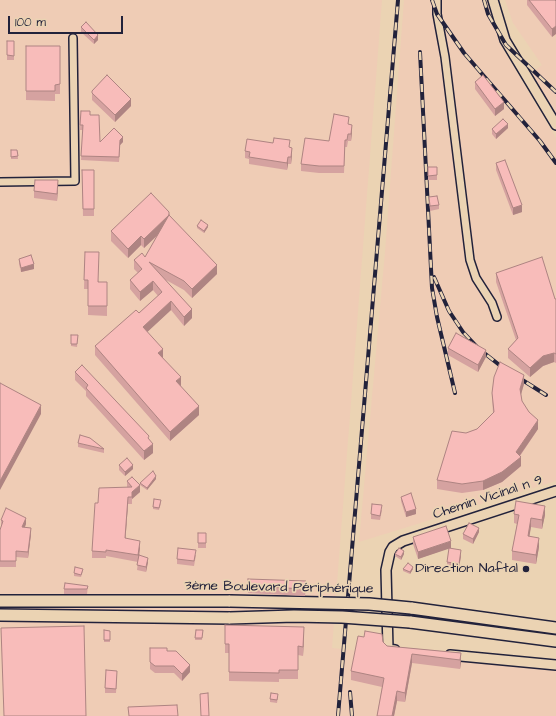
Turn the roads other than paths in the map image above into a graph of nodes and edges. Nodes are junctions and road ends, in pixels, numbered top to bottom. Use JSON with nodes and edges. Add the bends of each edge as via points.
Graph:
{"nodes":[{"id":1,"x":437,"y":0,"type":"edge"},
{"id":2,"x":492,"y":0,"type":"edge"},
{"id":3,"x":73,"y":38,"type":"dead end"},
{"id":4,"x":556,"y":125,"type":"edge"},
{"id":5,"x":0,"y":182,"type":"edge"},
{"id":6,"x":497,"y":318,"type":"dead end"},
{"id":7,"x":556,"y":491,"type":"edge"},
{"id":8,"x":0,"y":600,"type":"edge"},
{"id":9,"x":0,"y":615,"type":"edge"},
{"id":10,"x":556,"y":628,"type":"edge"},
{"id":11,"x":556,"y":641,"type":"edge"},
{"id":12,"x":402,"y":650,"type":"edge"},
{"id":13,"x":439,"y":654,"type":"edge"},
{"id":14,"x":556,"y":665,"type":"edge"}],
"edges":[{"from":1,"to":6,"type":"street","via":[[470,260],[476,278],[492,303]]},
{"from":2,"to":4,"type":"street","via":[[505,40]]},
{"from":3,"to":5,"type":"street","via":[[75,181]]},
{"from":7,"to":12,"type":"street","name":"Chemin Vicinal n 9","via":[[403,541],[393,547],[386,570],[388,649]]},
{"from":8,"to":10,"type":"highway","name":"3ème Boulevard Périphérique","bridge":true,"via":[[354,604],[411,608]]},
{"from":9,"to":11,"type":"highway","bridge":true,"via":[[230,618],[326,616],[410,622]]},
{"from":13,"to":14,"type":"street"}]}
